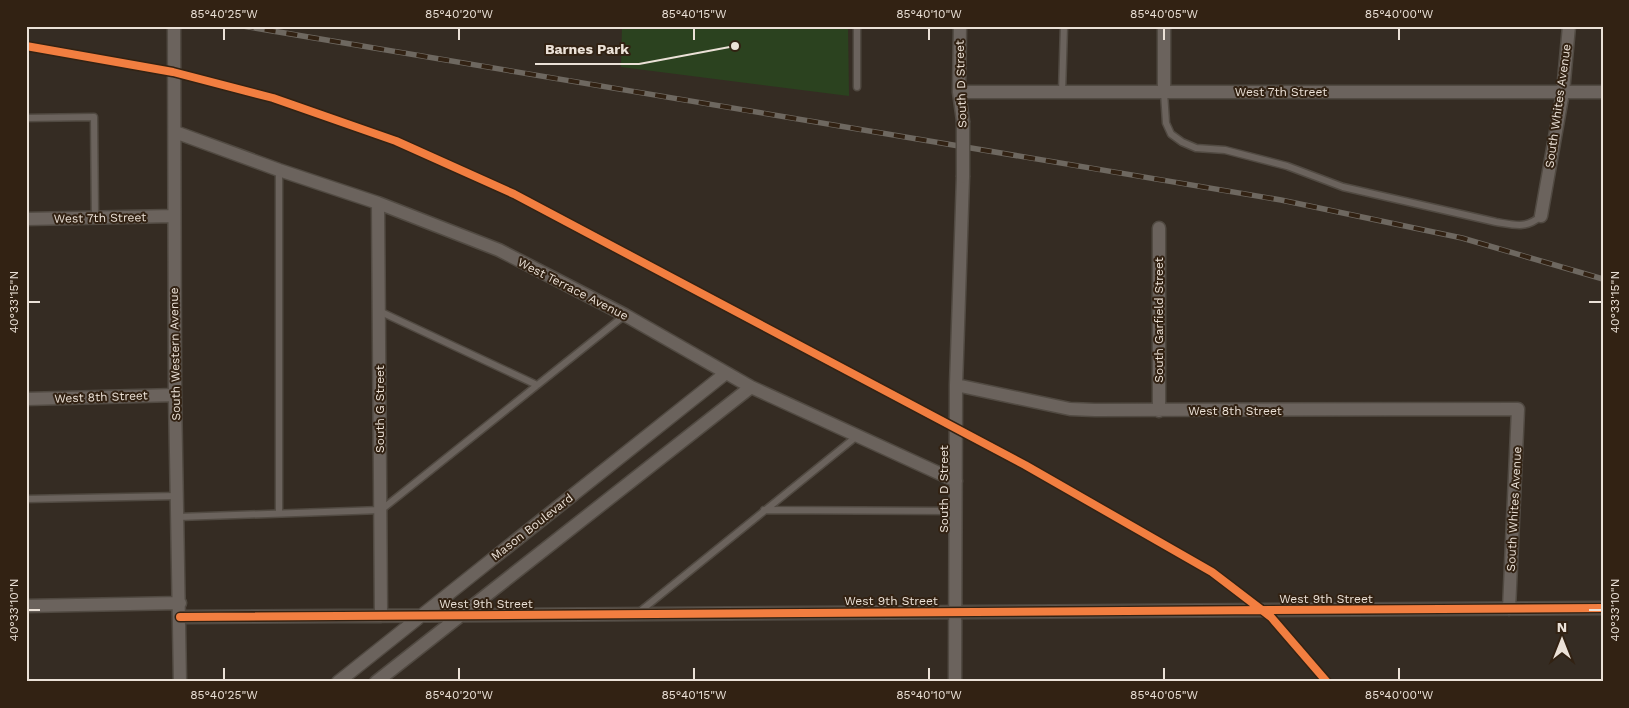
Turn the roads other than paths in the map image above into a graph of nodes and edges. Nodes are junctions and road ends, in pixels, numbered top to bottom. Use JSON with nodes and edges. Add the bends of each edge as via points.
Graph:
{"nodes":[{"id":1,"x":174,"y":26,"type":"edge"},
{"id":2,"x":856,"y":26,"type":"edge"},
{"id":3,"x":960,"y":26,"type":"edge"},
{"id":4,"x":1064,"y":26,"type":"edge"},
{"id":5,"x":1164,"y":26,"type":"edge"},
{"id":6,"x":1569,"y":26,"type":"edge"},
{"id":7,"x":857,"y":87,"type":"dead end"},
{"id":8,"x":959,"y":92,"type":"junction"},
{"id":9,"x":1062,"y":92,"type":"junction"},
{"id":10,"x":1164,"y":92,"type":"junction"},
{"id":11,"x":1563,"y":92,"type":"junction"},
{"id":12,"x":1603,"y":92,"type":"edge"},
{"id":13,"x":26,"y":118,"type":"edge"},
{"id":14,"x":175,"y":132,"type":"junction"},
{"id":15,"x":279,"y":170,"type":"junction"},
{"id":16,"x":378,"y":203,"type":"junction"},
{"id":17,"x":174,"y":216,"type":"junction"},
{"id":18,"x":1541,"y":216,"type":"joint"},
{"id":19,"x":95,"y":218,"type":"junction"},
{"id":20,"x":26,"y":219,"type":"edge"},
{"id":21,"x":1159,"y":228,"type":"dead end"},
{"id":22,"x":379,"y":311,"type":"junction"},
{"id":23,"x":625,"y":315,"type":"junction"},
{"id":24,"x":726,"y":373,"type":"junction"},
{"id":25,"x":956,"y":384,"type":"junction"},
{"id":26,"x":537,"y":385,"type":"junction"},
{"id":27,"x":751,"y":386,"type":"junction"},
{"id":28,"x":175,"y":395,"type":"junction"},
{"id":29,"x":26,"y":399,"type":"edge"},
{"id":30,"x":1518,"y":409,"type":"joint"},
{"id":31,"x":1159,"y":411,"type":"junction"},
{"id":32,"x":857,"y":436,"type":"junction"},
{"id":33,"x":956,"y":480,"type":"junction"},
{"id":34,"x":178,"y":496,"type":"junction"},
{"id":35,"x":26,"y":499,"type":"edge"},
{"id":36,"x":380,"y":510,"type":"junction"},
{"id":37,"x":764,"y":510,"type":"junction"},
{"id":38,"x":956,"y":511,"type":"junction"},
{"id":39,"x":279,"y":513,"type":"junction"},
{"id":40,"x":178,"y":517,"type":"junction"},
{"id":41,"x":180,"y":603,"type":"junction"},
{"id":42,"x":26,"y":606,"type":"edge"},
{"id":43,"x":1603,"y":608,"type":"edge"},
{"id":44,"x":1508,"y":609,"type":"junction"},
{"id":45,"x":955,"y":612,"type":"junction"},
{"id":46,"x":636,"y":615,"type":"junction"},
{"id":47,"x":381,"y":616,"type":"junction"},
{"id":48,"x":420,"y":616,"type":"junction"},
{"id":49,"x":460,"y":616,"type":"junction"},
{"id":50,"x":180,"y":617,"type":"junction"},
{"id":51,"x":180,"y":682,"type":"edge"},
{"id":52,"x":338,"y":682,"type":"edge"},
{"id":53,"x":376,"y":682,"type":"edge"},
{"id":54,"x":955,"y":682,"type":"edge"}],
"edges":[{"from":1,"to":14,"type":"street","name":"South Western Avenue"},
{"from":2,"to":7,"type":"lane"},
{"from":3,"to":8,"type":"street","name":"South D Street"},
{"from":4,"to":9,"type":"lane"},
{"from":5,"to":10,"type":"street"},
{"from":6,"to":11,"type":"street","name":"South Whites Avenue"},
{"from":8,"to":9,"type":"street","name":"West 7th Street"},
{"from":8,"to":25,"type":"street","name":"South D Street","bridge":true,"via":[[963,120],[963,177]]},
{"from":9,"to":10,"type":"street","name":"West 7th Street"},
{"from":10,"to":11,"type":"street","name":"West 7th Street"},
{"from":10,"to":18,"type":"lane","via":[[1166,122],[1171,134],[1196,148],[1225,150],[1287,166],[1343,188],[1496,222],[1519,226],[1532,224]]},
{"from":11,"to":12,"type":"street","name":"West 7th Street"},
{"from":11,"to":18,"type":"street","name":"South Whites Avenue"},
{"from":13,"to":19,"type":"lane","via":[[94,117]]},
{"from":14,"to":15,"type":"street","name":"West Terrace Avenue"},
{"from":14,"to":17,"type":"street","name":"South Western Avenue"},
{"from":15,"to":16,"type":"street","name":"West Terrace Avenue"},
{"from":15,"to":39,"type":"lane"},
{"from":16,"to":22,"type":"street","name":"South G Street"},
{"from":16,"to":23,"type":"street","name":"West Terrace Avenue","via":[[499,250]]},
{"from":17,"to":19,"type":"street","name":"West 7th Street"},
{"from":17,"to":28,"type":"street","name":"South Western Avenue"},
{"from":19,"to":20,"type":"street","name":"West 7th Street"},
{"from":21,"to":31,"type":"street","name":"South Garfield Street"},
{"from":22,"to":26,"type":"lane"},
{"from":22,"to":36,"type":"street","name":"South G Street"},
{"from":23,"to":24,"type":"street","name":"West Terrace Avenue"},
{"from":23,"to":26,"type":"lane"},
{"from":24,"to":27,"type":"street","name":"West Terrace Avenue"},
{"from":24,"to":48,"type":"street","name":"Mason Boulevard"},
{"from":25,"to":31,"type":"street","name":"West 8th Street","via":[[1070,409]]},
{"from":25,"to":33,"type":"street","name":"South D Street"},
{"from":26,"to":36,"type":"lane"},
{"from":27,"to":32,"type":"street","name":"West Terrace Avenue"},
{"from":27,"to":49,"type":"street","name":"Mason Boulevard"},
{"from":28,"to":29,"type":"street","name":"West 8th Street"},
{"from":28,"to":34,"type":"street","name":"South Western Avenue"},
{"from":30,"to":31,"type":"street","name":"West 8th Street"},
{"from":30,"to":44,"type":"street","name":"South Whites Avenue"},
{"from":32,"to":33,"type":"street","name":"West Terrace Avenue"},
{"from":32,"to":37,"type":"lane"},
{"from":33,"to":38,"type":"street","name":"South D Street"},
{"from":34,"to":35,"type":"lane"},
{"from":34,"to":40,"type":"street","name":"South Western Avenue"},
{"from":36,"to":39,"type":"lane"},
{"from":36,"to":47,"type":"street","name":"South G Street"},
{"from":37,"to":38,"type":"lane"},
{"from":37,"to":46,"type":"lane"},
{"from":38,"to":45,"type":"street","name":"South D Street"},
{"from":39,"to":40,"type":"lane"},
{"from":40,"to":41,"type":"street","name":"South Western Avenue"},
{"from":41,"to":42,"type":"street"},
{"from":41,"to":50,"type":"street","name":"South Western Avenue"},
{"from":43,"to":44,"type":"street","name":"West 9th Street"},
{"from":44,"to":45,"type":"street","name":"West 9th Street"},
{"from":45,"to":46,"type":"street","name":"West 9th Street"},
{"from":45,"to":54,"type":"street","name":"South D Street"},
{"from":46,"to":49,"type":"street","name":"West 9th Street"},
{"from":47,"to":48,"type":"street","name":"West 9th Street"},
{"from":47,"to":50,"type":"street","name":"West 9th Street"},
{"from":48,"to":49,"type":"street","name":"West 9th Street"},
{"from":48,"to":52,"type":"street","name":"Mason Boulevard"},
{"from":49,"to":53,"type":"street","name":"Mason Boulevard"},
{"from":50,"to":51,"type":"street","name":"South Western Avenue"}]}
